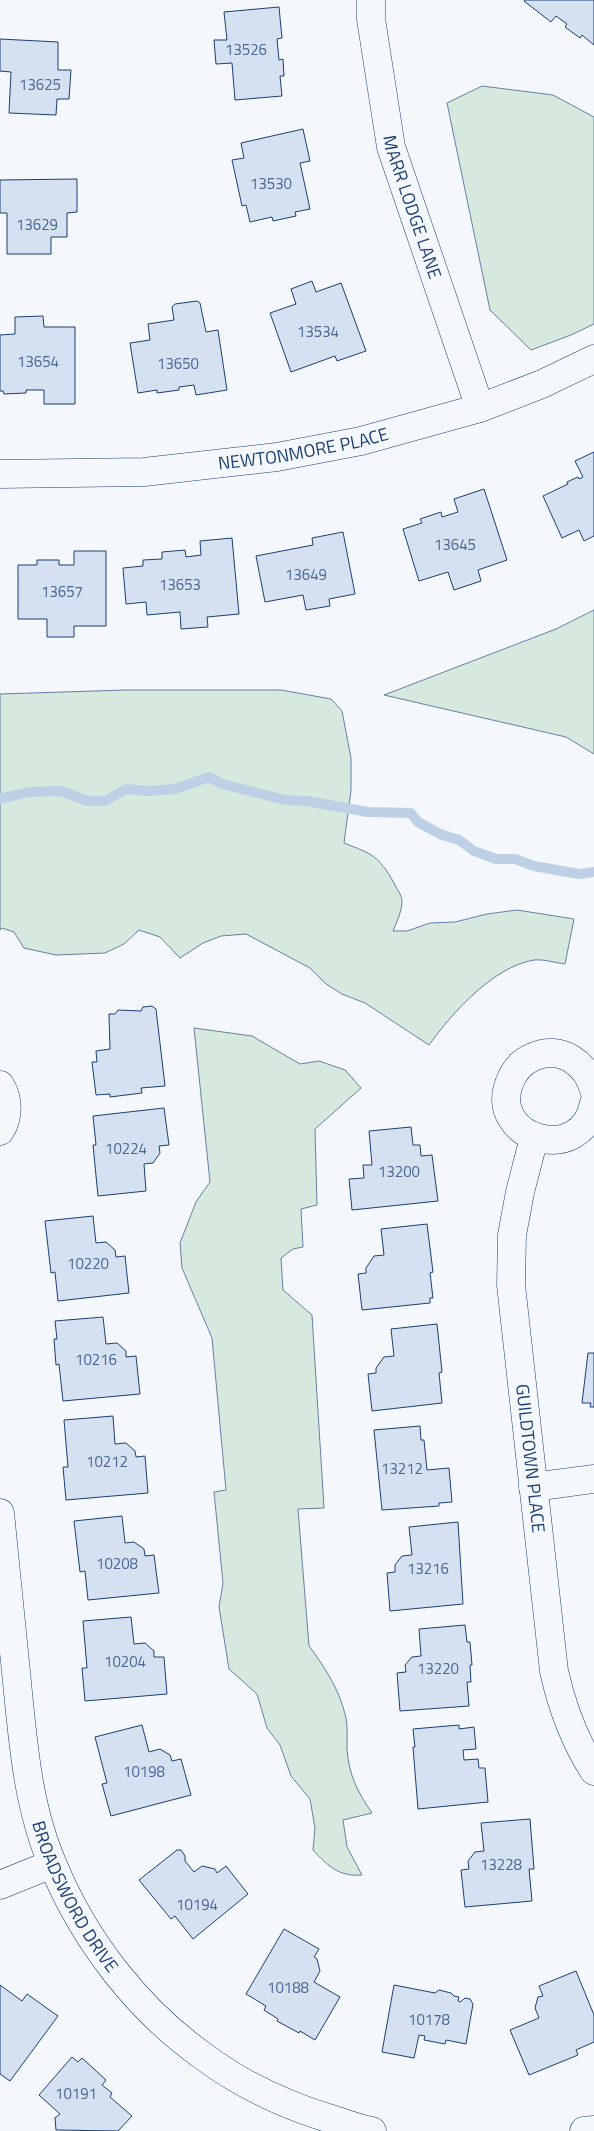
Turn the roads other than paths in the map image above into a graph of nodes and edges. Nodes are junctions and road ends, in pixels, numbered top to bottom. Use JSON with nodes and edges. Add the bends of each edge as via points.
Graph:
{"nodes":[{"id":1,"x":371,"y":0,"type":"edge"},
{"id":2,"x":594,"y":359,"type":"edge"},
{"id":3,"x":480,"y":408,"type":"junction"},
{"id":4,"x":0,"y":474,"type":"edge"},
{"id":5,"x":0,"y":1085,"type":"edge"},
{"id":6,"x":594,"y":1090,"type":"edge"},
{"id":7,"x":594,"y":1103,"type":"edge"},
{"id":8,"x":0,"y":1131,"type":"edge"},
{"id":9,"x":534,"y":1138,"type":"junction"},
{"id":10,"x":594,"y":1479,"type":"edge"},
{"id":11,"x":533,"y":1487,"type":"junction"},
{"id":12,"x":0,"y":1512,"type":"edge"},
{"id":13,"x":594,"y":1771,"type":"edge"},
{"id":14,"x":52,"y":1864,"type":"junction"},
{"id":15,"x":0,"y":1885,"type":"edge"},
{"id":16,"x":594,"y":2130,"type":"edge"},
{"id":17,"x":372,"y":2131,"type":"edge"},
{"id":18,"x":584,"y":2131,"type":"edge"}],
"edges":[{"from":1,"to":3,"type":"street","name":"MARR LODGE LANE","via":[[371,19],[391,147]]},
{"from":2,"to":3,"type":"street","name":"NEWTONMORE PLACE"},
{"from":3,"to":4,"type":"street","name":"NEWTONMORE PLACE","via":[[361,441],[277,457],[144,472]]},
{"from":5,"to":8,"type":"street","via":[[7,1102]]},
{"from":6,"to":9,"type":"street","via":[[584,1069],[563,1054],[551,1052],[527,1059],[511,1077],[507,1101],[515,1123]]},
{"from":7,"to":9,"type":"street","via":[[590,1117],[572,1136],[547,1141]]},
{"from":9,"to":11,"type":"street","name":"GUILDTOWN PLACE","via":[[512,1235],[510,1285]]},
{"from":10,"to":11,"type":"street"},
{"from":11,"to":13,"type":"street","name":"GUILDTOWN PLACE","via":[[554,1671],[572,1732]]},
{"from":12,"to":14,"type":"street","name":"BROADSWORD DRIVE","via":[[22,1736],[31,1791]]},
{"from":14,"to":15,"type":"street"},
{"from":14,"to":17,"type":"street","name":"BROADSWORD DRIVE","via":[[91,1936],[142,2005],[174,2036],[251,2088],[308,2112]]},
{"from":16,"to":18,"type":"street"}]}
